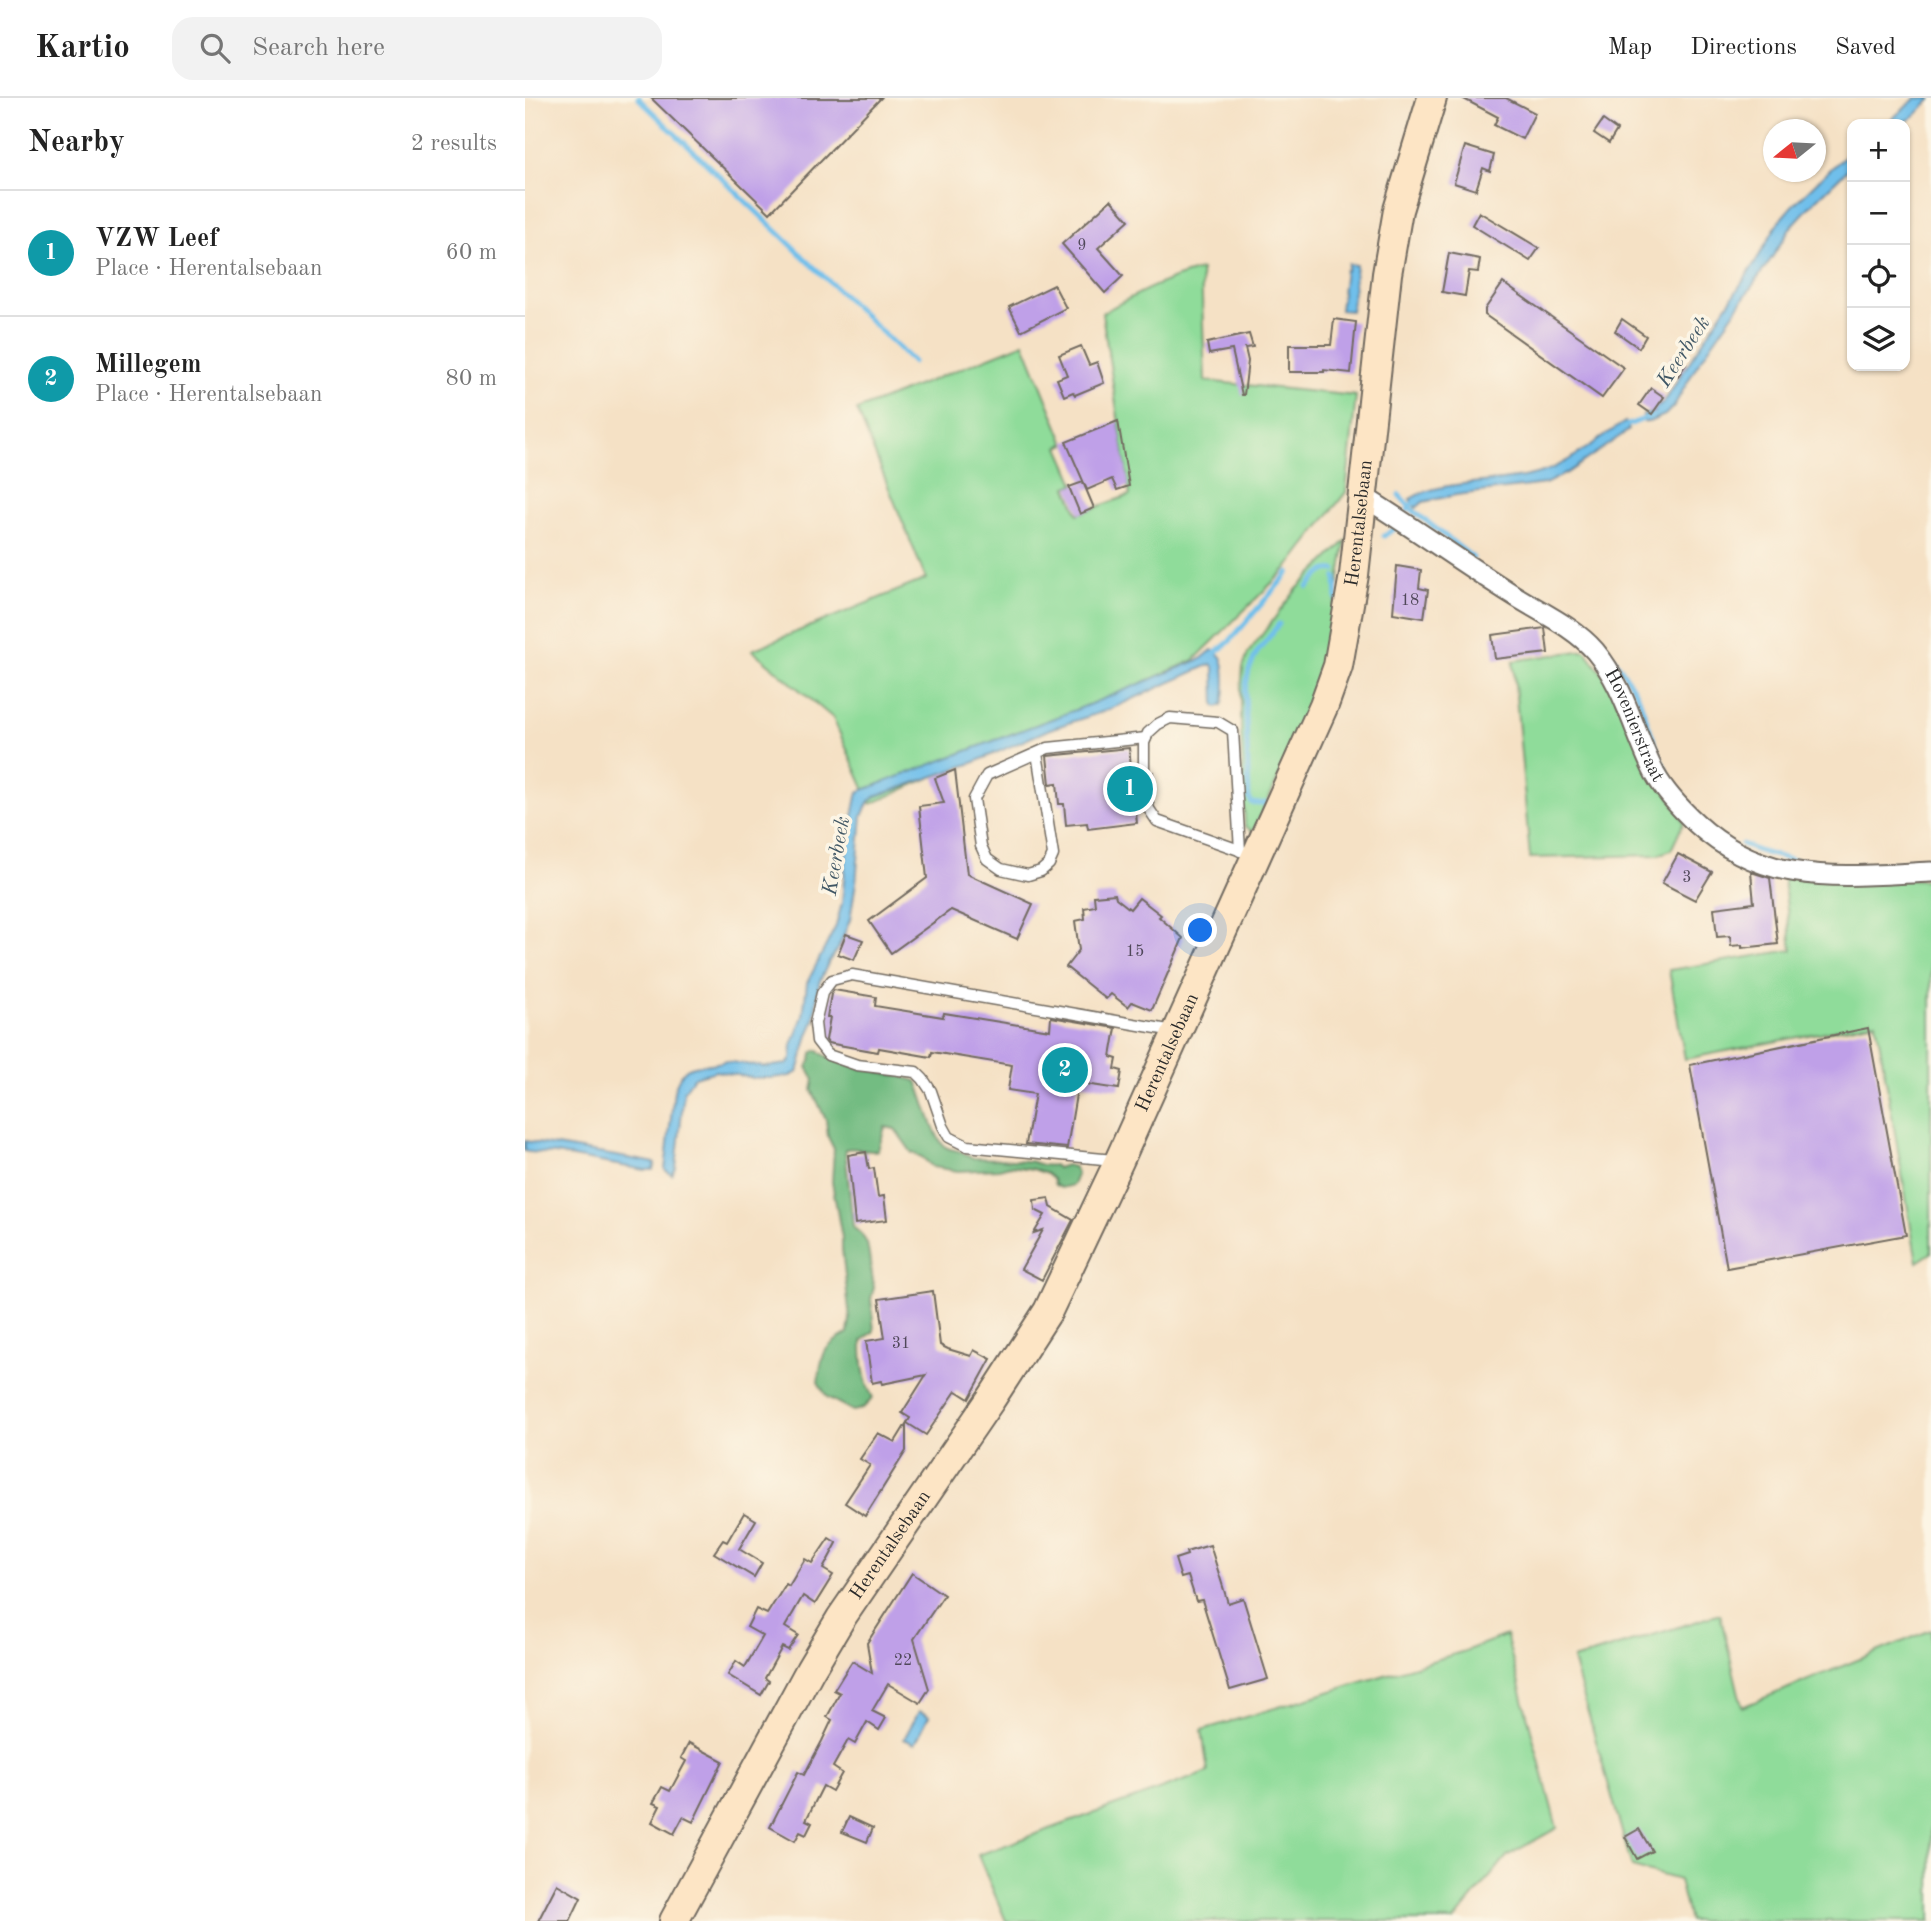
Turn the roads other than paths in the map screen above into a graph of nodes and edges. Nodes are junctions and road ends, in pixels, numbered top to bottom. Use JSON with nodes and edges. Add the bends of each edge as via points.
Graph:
{"nodes":[{"id":1,"x":1432,"y":98,"type":"edge"},
{"id":2,"x":1361,"y":495,"type":"junction"},
{"id":3,"x":1146,"y":738,"type":"junction"},
{"id":4,"x":1037,"y":752,"type":"junction"},
{"id":5,"x":1144,"y":774,"type":"dead end"},
{"id":6,"x":1146,"y":794,"type":"dead end"},
{"id":7,"x":1248,"y":853,"type":"junction"},
{"id":8,"x":1931,"y":872,"type":"edge"},
{"id":9,"x":1178,"y":1031,"type":"junction"},
{"id":10,"x":1119,"y":1161,"type":"junction"},
{"id":11,"x":674,"y":1921,"type":"edge"}],
"edges":[{"from":1,"to":2,"type":"street","name":"Herentalsebaan","via":[[1398,210]]},
{"from":2,"to":7,"type":"street","name":"Herentalsebaan","via":[[1354,575],[1338,666],[1324,705]]},
{"from":2,"to":8,"type":"street","name":"Hovenierstraat","via":[[1565,626],[1593,649],[1616,681],[1662,785],[1712,838],[1742,857],[1799,873]]},
{"from":3,"to":4,"type":"lane"},
{"from":3,"to":5,"type":"lane"},
{"from":3,"to":7,"type":"lane","via":[[1170,718],[1218,722],[1233,731]]},
{"from":4,"to":4,"type":"lane","via":[[987,775],[974,799],[987,859],[1001,869],[1028,875],[1041,871],[1053,855]]},
{"from":6,"to":7,"type":"lane","via":[[1157,821]]},
{"from":7,"to":9,"type":"street","name":"Herentalsebaan"},
{"from":9,"to":10,"type":"street","name":"Herentalsebaan"},
{"from":9,"to":10,"type":"lane","via":[[852,975],[832,980],[822,993],[815,1023],[817,1041],[828,1055],[857,1065],[916,1072],[931,1091],[949,1137],[967,1146]]},
{"from":10,"to":11,"type":"street","name":"Herentalsebaan","via":[[1048,1311],[841,1618]]}]}
